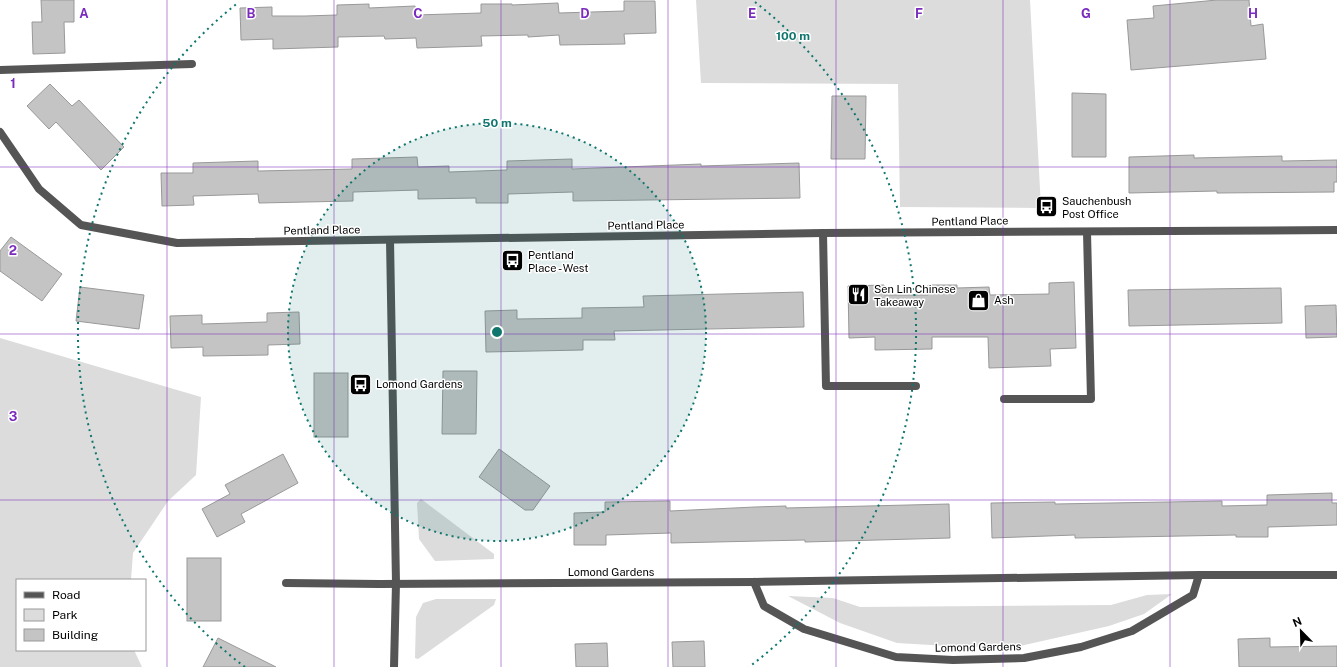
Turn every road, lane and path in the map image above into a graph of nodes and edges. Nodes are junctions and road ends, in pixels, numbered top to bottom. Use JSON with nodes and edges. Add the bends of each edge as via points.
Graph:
{"nodes":[{"id":1,"x":192,"y":64,"type":"dead end"},
{"id":2,"x":0,"y":70,"type":"edge"},
{"id":3,"x":0,"y":132,"type":"edge"},
{"id":4,"x":1337,"y":230,"type":"edge"},
{"id":5,"x":1087,"y":232,"type":"junction"},
{"id":6,"x":823,"y":233,"type":"junction"},
{"id":7,"x":390,"y":240,"type":"junction"},
{"id":8,"x":916,"y":386,"type":"dead end"},
{"id":9,"x":1004,"y":400,"type":"dead end"},
{"id":10,"x":1199,"y":574,"type":"junction"},
{"id":11,"x":1337,"y":575,"type":"edge"},
{"id":12,"x":754,"y":582,"type":"junction"},
{"id":13,"x":286,"y":583,"type":"dead end"},
{"id":14,"x":396,"y":584,"type":"junction"},
{"id":15,"x":394,"y":667,"type":"edge"}],
"edges":[{"from":1,"to":2,"type":"street"},
{"from":3,"to":7,"type":"street","name":"Pentland Place","via":[[39,189],[81,225],[177,243]]},
{"from":4,"to":5,"type":"street","name":"Pentland Place"},
{"from":5,"to":6,"type":"street","name":"Pentland Place"},
{"from":5,"to":9,"type":"street","via":[[1091,399]]},
{"from":6,"to":7,"type":"street","name":"Pentland Place"},
{"from":6,"to":8,"type":"street","via":[[826,386]]},
{"from":7,"to":14,"type":"street"},
{"from":10,"to":11,"type":"street","name":"Lomond Gardens"},
{"from":10,"to":12,"type":"street","name":"Lomond Gardens"},
{"from":10,"to":12,"type":"street","name":"Lomond Gardens","via":[[1193,595],[1132,631],[1081,647],[1024,658],[953,660],[896,657],[804,629],[764,606]]},
{"from":12,"to":14,"type":"street","name":"Lomond Gardens"},
{"from":13,"to":14,"type":"street","name":"Lomond Gardens"},
{"from":14,"to":15,"type":"street"}]}
